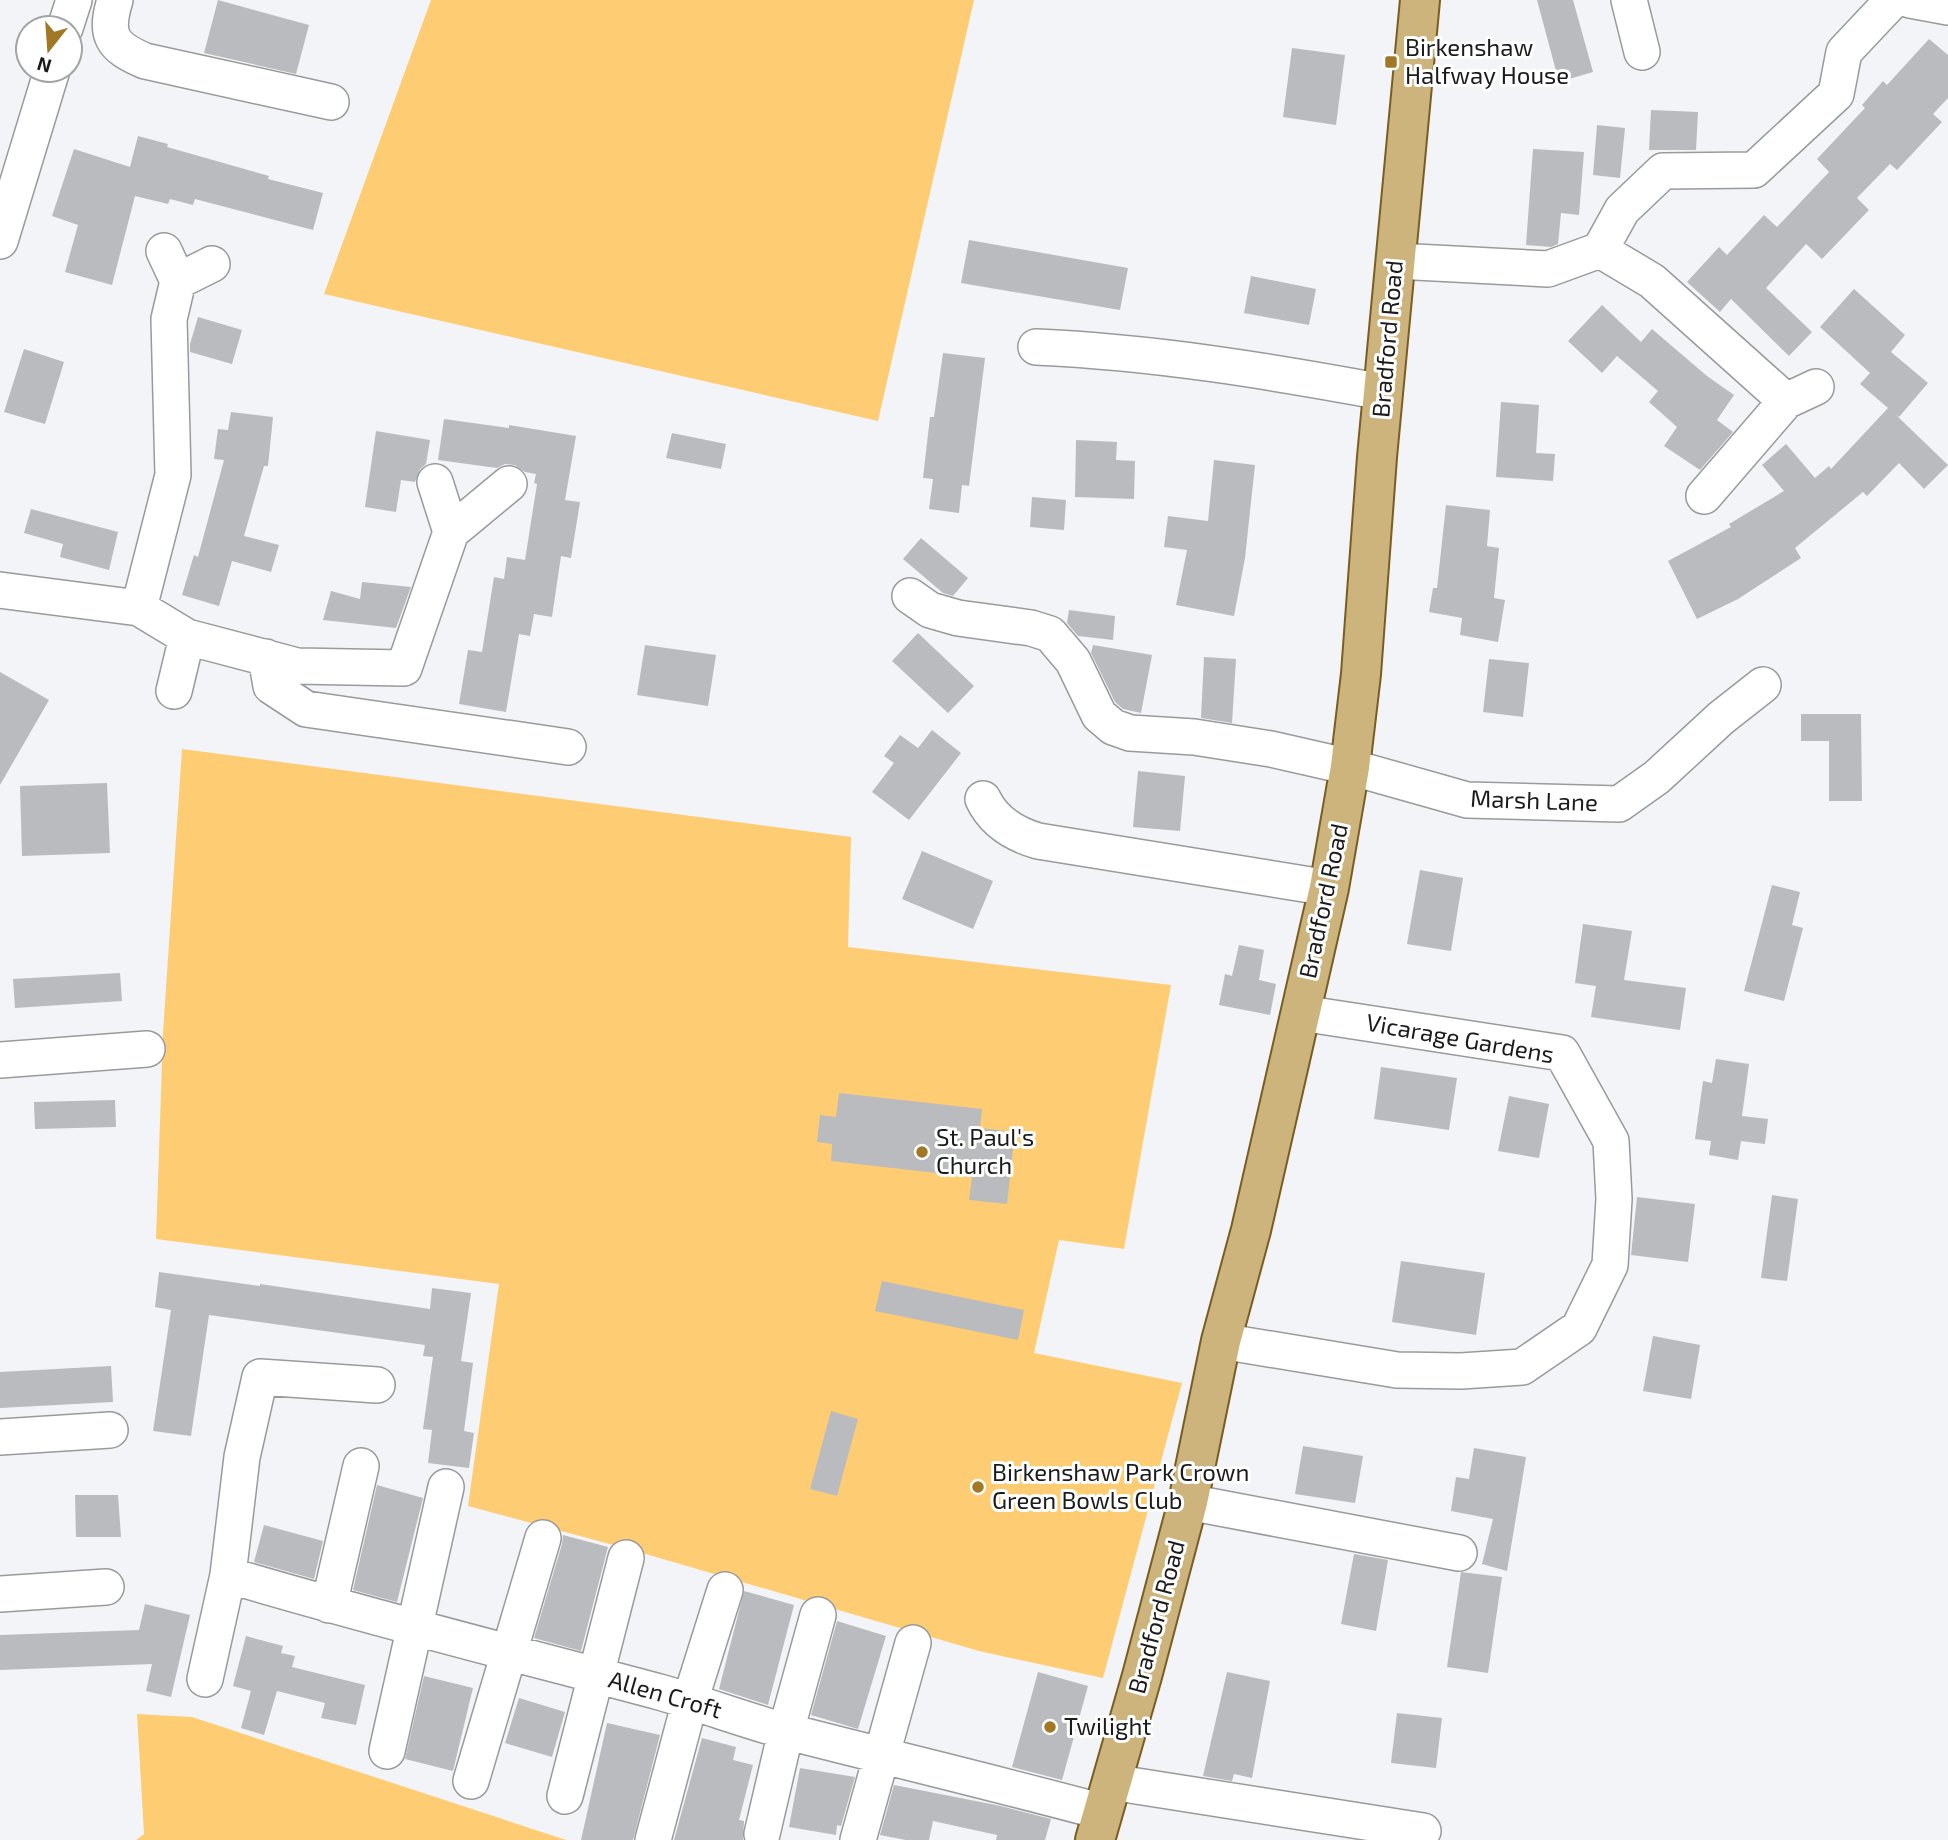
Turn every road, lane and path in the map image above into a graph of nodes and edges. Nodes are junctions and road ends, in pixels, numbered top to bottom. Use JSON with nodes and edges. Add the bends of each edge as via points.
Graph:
{"nodes":[{"id":1,"x":115,"y":0,"type":"edge"},
{"id":2,"x":1420,"y":0,"type":"edge"},
{"id":3,"x":1629,"y":0,"type":"edge"},
{"id":4,"x":1893,"y":0,"type":"edge"},
{"id":5,"x":1909,"y":0,"type":"edge"},
{"id":6,"x":1948,"y":7,"type":"edge"},
{"id":7,"x":1643,"y":52,"type":"dead end"},
{"id":8,"x":48,"y":84,"type":"edge"},
{"id":9,"x":331,"y":102,"type":"dead end"},
{"id":10,"x":0,"y":242,"type":"edge"},
{"id":11,"x":1600,"y":250,"type":"junction"},
{"id":12,"x":1396,"y":261,"type":"junction"},
{"id":13,"x":212,"y":264,"type":"dead end"},
{"id":14,"x":1036,"y":347,"type":"dead end"},
{"id":15,"x":1383,"y":391,"type":"junction"},
{"id":16,"x":435,"y":482,"type":"dead end"},
{"id":17,"x":509,"y":484,"type":"dead end"},
{"id":18,"x":1704,"y":496,"type":"dead end"},
{"id":19,"x":451,"y":532,"type":"junction"},
{"id":20,"x":0,"y":590,"type":"edge"},
{"id":21,"x":911,"y":596,"type":"dead end"},
{"id":22,"x":139,"y":608,"type":"junction"},
{"id":23,"x":187,"y":636,"type":"junction"},
{"id":24,"x":266,"y":657,"type":"junction"},
{"id":25,"x":1763,"y":685,"type":"dead end"},
{"id":26,"x":174,"y":691,"type":"dead end"},
{"id":27,"x":568,"y":747,"type":"dead end"},
{"id":28,"x":1350,"y":767,"type":"junction"},
{"id":29,"x":983,"y":799,"type":"dead end"},
{"id":30,"x":1329,"y":888,"type":"junction"},
{"id":31,"x":1301,"y":1013,"type":"junction"},
{"id":32,"x":147,"y":1049,"type":"dead end"},
{"id":33,"x":0,"y":1060,"type":"edge"},
{"id":34,"x":1221,"y":1341,"type":"junction"},
{"id":35,"x":376,"y":1385,"type":"dead end"},
{"id":36,"x":110,"y":1430,"type":"dead end"},
{"id":37,"x":0,"y":1437,"type":"edge"},
{"id":38,"x":361,"y":1466,"type":"dead end"},
{"id":39,"x":446,"y":1487,"type":"dead end"},
{"id":40,"x":1188,"y":1502,"type":"junction"},
{"id":41,"x":543,"y":1538,"type":"dead end"},
{"id":42,"x":1459,"y":1553,"type":"dead end"},
{"id":43,"x":626,"y":1558,"type":"dead end"},
{"id":44,"x":228,"y":1575,"type":"junction"},
{"id":45,"x":106,"y":1587,"type":"dead end"},
{"id":46,"x":725,"y":1590,"type":"dead end"},
{"id":47,"x":0,"y":1594,"type":"edge"},
{"id":48,"x":329,"y":1605,"type":"junction"},
{"id":49,"x":818,"y":1615,"type":"dead end"},
{"id":50,"x":416,"y":1629,"type":"junction"},
{"id":51,"x":913,"y":1643,"type":"dead end"},
{"id":52,"x":508,"y":1651,"type":"junction"},
{"id":53,"x":596,"y":1675,"type":"junction"},
{"id":54,"x":205,"y":1679,"type":"dead end"},
{"id":55,"x":690,"y":1701,"type":"junction"},
{"id":56,"x":786,"y":1731,"type":"junction"},
{"id":57,"x":387,"y":1751,"type":"dead end"},
{"id":58,"x":881,"y":1755,"type":"junction"},
{"id":59,"x":471,"y":1781,"type":"dead end"},
{"id":60,"x":565,"y":1796,"type":"dead end"},
{"id":61,"x":1103,"y":1812,"type":"edge"},
{"id":62,"x":1423,"y":1830,"type":"dead end"},
{"id":63,"x":762,"y":1834,"type":"dead end"},
{"id":64,"x":653,"y":1840,"type":"edge"},
{"id":65,"x":858,"y":1840,"type":"edge"}],
"edges":[{"from":1,"to":9,"type":"street","via":[[111,35],[123,52],[145,61]]},
{"from":2,"to":12,"type":"main road","name":"Bradford Road"},
{"from":3,"to":7,"type":"street"},
{"from":4,"to":11,"type":"street","via":[[1844,52],[1836,94],[1754,170],[1663,171],[1622,210]]},
{"from":5,"to":6,"type":"street"},
{"from":8,"to":10,"type":"street"},
{"from":11,"to":12,"type":"street","via":[[1548,269]]},
{"from":11,"to":18,"type":"street","via":[[1652,281],[1801,394]]},
{"from":12,"to":15,"type":"main road","name":"Bradford Road"},
{"from":13,"to":22,"type":"street","via":[[171,266],[173,475]]},
{"from":14,"to":15,"type":"street","via":[[1096,349]]},
{"from":15,"to":28,"type":"main road","name":"Bradford Road"},
{"from":16,"to":19,"type":"street"},
{"from":17,"to":19,"type":"street"},
{"from":19,"to":24,"type":"street","via":[[404,668],[297,666]]},
{"from":20,"to":22,"type":"street"},
{"from":21,"to":28,"type":"street","name":"Marsh Lane","via":[[930,610],[958,618],[1050,635],[1073,661],[1099,715],[1113,727],[1130,733],[1271,749]]},
{"from":22,"to":23,"type":"street"},
{"from":23,"to":24,"type":"street"},
{"from":23,"to":26,"type":"street"},
{"from":24,"to":27,"type":"street","via":[[271,686],[306,709]]},
{"from":25,"to":28,"type":"street","name":"Marsh Lane","via":[[1619,804],[1467,800]]},
{"from":28,"to":30,"type":"main road","name":"Bradford Road"},
{"from":29,"to":30,"type":"street","via":[[990,813],[1009,829],[1038,841]]},
{"from":30,"to":31,"type":"main road","name":"Bradford Road"},
{"from":31,"to":34,"type":"main road","name":"Bradford Road"},
{"from":31,"to":34,"type":"street","name":"Vicarage Gardens","via":[[1562,1053],[1611,1141],[1610,1265],[1579,1328],[1522,1367],[1397,1370]]},
{"from":32,"to":33,"type":"street"},
{"from":34,"to":40,"type":"main road","name":"Bradford Road"},
{"from":35,"to":44,"type":"street","via":[[260,1377],[242,1457]]},
{"from":36,"to":37,"type":"street"},
{"from":38,"to":48,"type":"street"},
{"from":39,"to":50,"type":"street"},
{"from":40,"to":42,"type":"street"},
{"from":40,"to":61,"type":"main road","name":"Bradford Road"},
{"from":41,"to":52,"type":"street"},
{"from":43,"to":53,"type":"street"},
{"from":44,"to":48,"type":"street","name":"Allen Croft"},
{"from":44,"to":54,"type":"street"},
{"from":45,"to":47,"type":"street"},
{"from":46,"to":55,"type":"street"},
{"from":48,"to":50,"type":"street","name":"Allen Croft"},
{"from":49,"to":56,"type":"street"},
{"from":50,"to":52,"type":"street","name":"Allen Croft"},
{"from":50,"to":57,"type":"street"},
{"from":51,"to":58,"type":"street"},
{"from":52,"to":53,"type":"street","name":"Allen Croft"},
{"from":52,"to":59,"type":"street"},
{"from":53,"to":55,"type":"street","name":"Allen Croft"},
{"from":53,"to":60,"type":"street"},
{"from":55,"to":56,"type":"street","name":"Allen Croft"},
{"from":55,"to":64,"type":"street"},
{"from":56,"to":58,"type":"street","name":"Allen Croft"},
{"from":56,"to":63,"type":"street"},
{"from":58,"to":61,"type":"street","name":"Allen Croft"},
{"from":58,"to":65,"type":"street"},
{"from":61,"to":62,"type":"street"}]}
